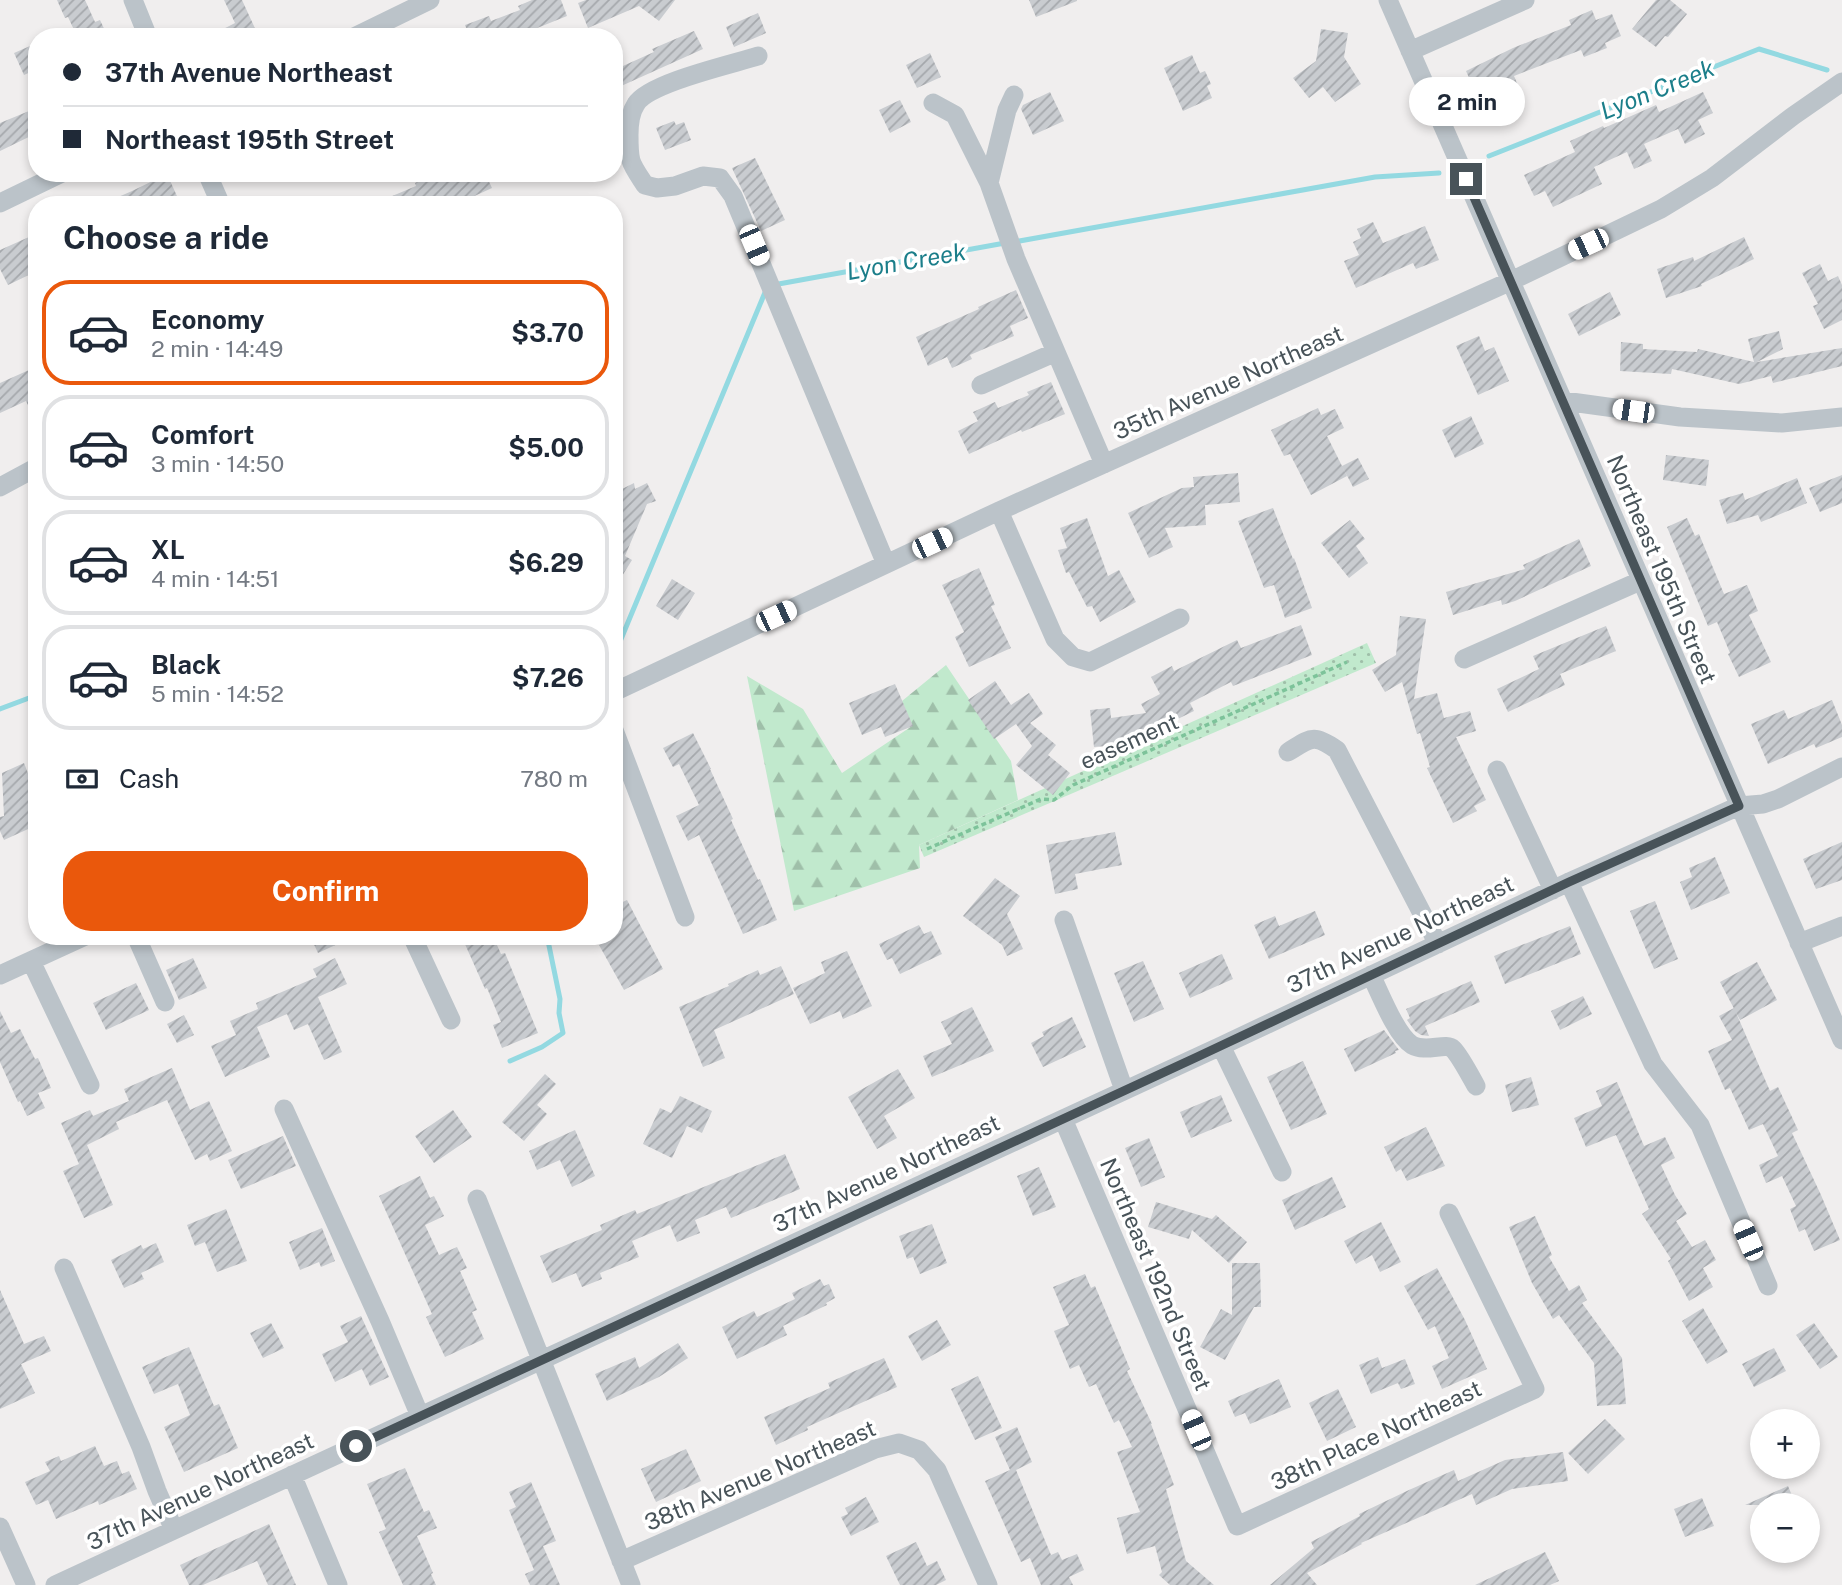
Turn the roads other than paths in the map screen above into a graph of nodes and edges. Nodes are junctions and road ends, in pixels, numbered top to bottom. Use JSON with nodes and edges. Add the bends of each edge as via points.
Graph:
{"nodes":[{"id":1,"x":133,"y":0,"type":"edge"},
{"id":2,"x":430,"y":0,"type":"edge"},
{"id":3,"x":1388,"y":0,"type":"edge"},
{"id":4,"x":1525,"y":0,"type":"edge"},
{"id":5,"x":145,"y":28,"type":"edge"},
{"id":6,"x":372,"y":28,"type":"edge"},
{"id":7,"x":1410,"y":51,"type":"junction"},
{"id":8,"x":758,"y":56,"type":"dead end"},
{"id":9,"x":1842,"y":82,"type":"edge"},
{"id":10,"x":1014,"y":95,"type":"dead end"},
{"id":11,"x":933,"y":103,"type":"dead end"},
{"id":12,"x":43,"y":182,"type":"edge"},
{"id":13,"x":989,"y":183,"type":"junction"},
{"id":14,"x":0,"y":203,"type":"edge"},
{"id":15,"x":1511,"y":281,"type":"junction"},
{"id":16,"x":1056,"y":352,"type":"junction"},
{"id":17,"x":981,"y":385,"type":"dead end"},
{"id":18,"x":1564,"y":401,"type":"junction"},
{"id":19,"x":1842,"y":418,"type":"edge"},
{"id":20,"x":1104,"y":464,"type":"junction"},
{"id":21,"x":28,"y":472,"type":"edge"},
{"id":22,"x":0,"y":486,"type":"edge"},
{"id":23,"x":999,"y":511,"type":"junction"},
{"id":24,"x":886,"y":564,"type":"junction"},
{"id":25,"x":1640,"y":581,"type":"junction"},
{"id":26,"x":1180,"y":618,"type":"dead end"},
{"id":27,"x":1464,"y":659,"type":"dead end"},
{"id":28,"x":623,"y":688,"type":"edge"},
{"id":29,"x":1288,"y":752,"type":"dead end"},
{"id":30,"x":623,"y":754,"type":"edge"},
{"id":31,"x":1842,"y":767,"type":"edge"},
{"id":32,"x":1497,"y":771,"type":"dead end"},
{"id":33,"x":1739,"y":806,"type":"junction"},
{"id":34,"x":1561,"y":886,"type":"junction"},
{"id":35,"x":685,"y":917,"type":"dead end"},
{"id":36,"x":1064,"y":920,"type":"dead end"},
{"id":37,"x":1842,"y":926,"type":"edge"},
{"id":38,"x":1799,"y":943,"type":"junction"},
{"id":39,"x":1438,"y":944,"type":"junction"},
{"id":40,"x":66,"y":945,"type":"edge"},
{"id":41,"x":140,"y":945,"type":"edge"},
{"id":42,"x":416,"y":945,"type":"edge"},
{"id":43,"x":31,"y":961,"type":"junction"},
{"id":44,"x":0,"y":975,"type":"edge"},
{"id":45,"x":1371,"y":975,"type":"junction"},
{"id":46,"x":165,"y":1002,"type":"dead end"},
{"id":47,"x":451,"y":1020,"type":"dead end"},
{"id":48,"x":1842,"y":1040,"type":"edge"},
{"id":49,"x":1221,"y":1045,"type":"junction"},
{"id":50,"x":90,"y":1085,"type":"dead end"},
{"id":51,"x":1476,"y":1086,"type":"dead end"},
{"id":52,"x":1124,"y":1090,"type":"junction"},
{"id":53,"x":284,"y":1109,"type":"dead end"},
{"id":54,"x":1063,"y":1119,"type":"junction"},
{"id":55,"x":1282,"y":1172,"type":"dead end"},
{"id":56,"x":477,"y":1199,"type":"dead end"},
{"id":57,"x":1449,"y":1213,"type":"dead end"},
{"id":58,"x":64,"y":1268,"type":"dead end"},
{"id":59,"x":1768,"y":1286,"type":"dead end"},
{"id":60,"x":541,"y":1360,"type":"junction"},
{"id":61,"x":420,"y":1416,"type":"junction"},
{"id":62,"x":292,"y":1475,"type":"junction"},
{"id":63,"x":1237,"y":1525,"type":"joint"},
{"id":64,"x":0,"y":1527,"type":"edge"},
{"id":65,"x":174,"y":1530,"type":"junction"},
{"id":66,"x":621,"y":1561,"type":"junction"},
{"id":67,"x":26,"y":1585,"type":"edge"},
{"id":68,"x":55,"y":1585,"type":"edge"},
{"id":69,"x":338,"y":1585,"type":"edge"},
{"id":70,"x":631,"y":1585,"type":"edge"},
{"id":71,"x":988,"y":1585,"type":"edge"}],
"edges":[{"from":1,"to":5,"type":"street"},
{"from":2,"to":6,"type":"street"},
{"from":3,"to":7,"type":"street","name":"Northeast 195th Street"},
{"from":4,"to":7,"type":"street"},
{"from":7,"to":15,"type":"street","name":"Northeast 195th Street"},
{"from":8,"to":24,"type":"street","via":[[670,83],[636,102],[629,122],[629,161],[646,186],[675,186],[703,176],[720,178],[733,196]]},
{"from":9,"to":15,"type":"street","name":"35th Avenue Northeast","via":[[1712,178],[1661,209]]},
{"from":10,"to":13,"type":"street"},
{"from":11,"to":13,"type":"street","via":[[955,115]]},
{"from":12,"to":14,"type":"street"},
{"from":13,"to":16,"type":"street"},
{"from":15,"to":18,"type":"street","name":"Northeast 195th Street"},
{"from":15,"to":20,"type":"street","name":"35th Avenue Northeast"},
{"from":16,"to":17,"type":"street"},
{"from":16,"to":20,"type":"street"},
{"from":18,"to":19,"type":"street","via":[[1705,419],[1782,423]]},
{"from":18,"to":25,"type":"street","name":"Northeast 195th Street"},
{"from":20,"to":23,"type":"street","name":"35th Avenue Northeast"},
{"from":21,"to":22,"type":"street"},
{"from":23,"to":24,"type":"street","name":"35th Avenue Northeast"},
{"from":23,"to":26,"type":"street","via":[[1055,639],[1073,657],[1090,662]]},
{"from":24,"to":28,"type":"street","name":"35th Avenue Northeast"},
{"from":25,"to":27,"type":"street"},
{"from":25,"to":33,"type":"street","name":"Northeast 195th Street"},
{"from":29,"to":39,"type":"street","via":[[1310,739],[1323,740],[1337,750]]},
{"from":30,"to":35,"type":"street"},
{"from":31,"to":33,"type":"street","name":"37th Avenue Northeast","via":[[1778,799]]},
{"from":32,"to":34,"type":"street"},
{"from":33,"to":34,"type":"street","name":"37th Avenue Northeast"},
{"from":33,"to":38,"type":"street","name":"Northeast 195th Street"},
{"from":34,"to":39,"type":"street","name":"37th Avenue Northeast"},
{"from":34,"to":59,"type":"street","via":[[1653,1064],[1700,1125]]},
{"from":36,"to":52,"type":"street"},
{"from":37,"to":38,"type":"street"},
{"from":38,"to":48,"type":"street","name":"Northeast 195th Street"},
{"from":39,"to":45,"type":"street","name":"37th Avenue Northeast"},
{"from":40,"to":43,"type":"street"},
{"from":41,"to":46,"type":"street"},
{"from":42,"to":47,"type":"street"},
{"from":43,"to":44,"type":"street"},
{"from":43,"to":50,"type":"street"},
{"from":45,"to":49,"type":"street","name":"37th Avenue Northeast"},
{"from":45,"to":51,"type":"street","via":[[1402,1037],[1414,1047],[1453,1048]]},
{"from":49,"to":52,"type":"street","name":"37th Avenue Northeast"},
{"from":49,"to":55,"type":"street"},
{"from":52,"to":54,"type":"street","name":"37th Avenue Northeast"},
{"from":53,"to":61,"type":"street"},
{"from":54,"to":60,"type":"street","name":"37th Avenue Northeast"},
{"from":54,"to":63,"type":"street","name":"Northeast 192nd Street"},
{"from":56,"to":60,"type":"street"},
{"from":57,"to":63,"type":"street","name":"38th Place Northeast","via":[[1535,1389]]},
{"from":58,"to":65,"type":"street"},
{"from":60,"to":61,"type":"street","name":"37th Avenue Northeast"},
{"from":60,"to":66,"type":"street"},
{"from":61,"to":62,"type":"street","name":"37th Avenue Northeast"},
{"from":62,"to":65,"type":"street","name":"37th Avenue Northeast"},
{"from":62,"to":69,"type":"street"},
{"from":64,"to":67,"type":"street"},
{"from":65,"to":68,"type":"street","name":"37th Avenue Northeast"},
{"from":66,"to":70,"type":"street"},
{"from":66,"to":71,"type":"street","name":"38th Avenue Northeast","via":[[875,1449],[899,1443],[919,1450],[937,1470]]}]}
